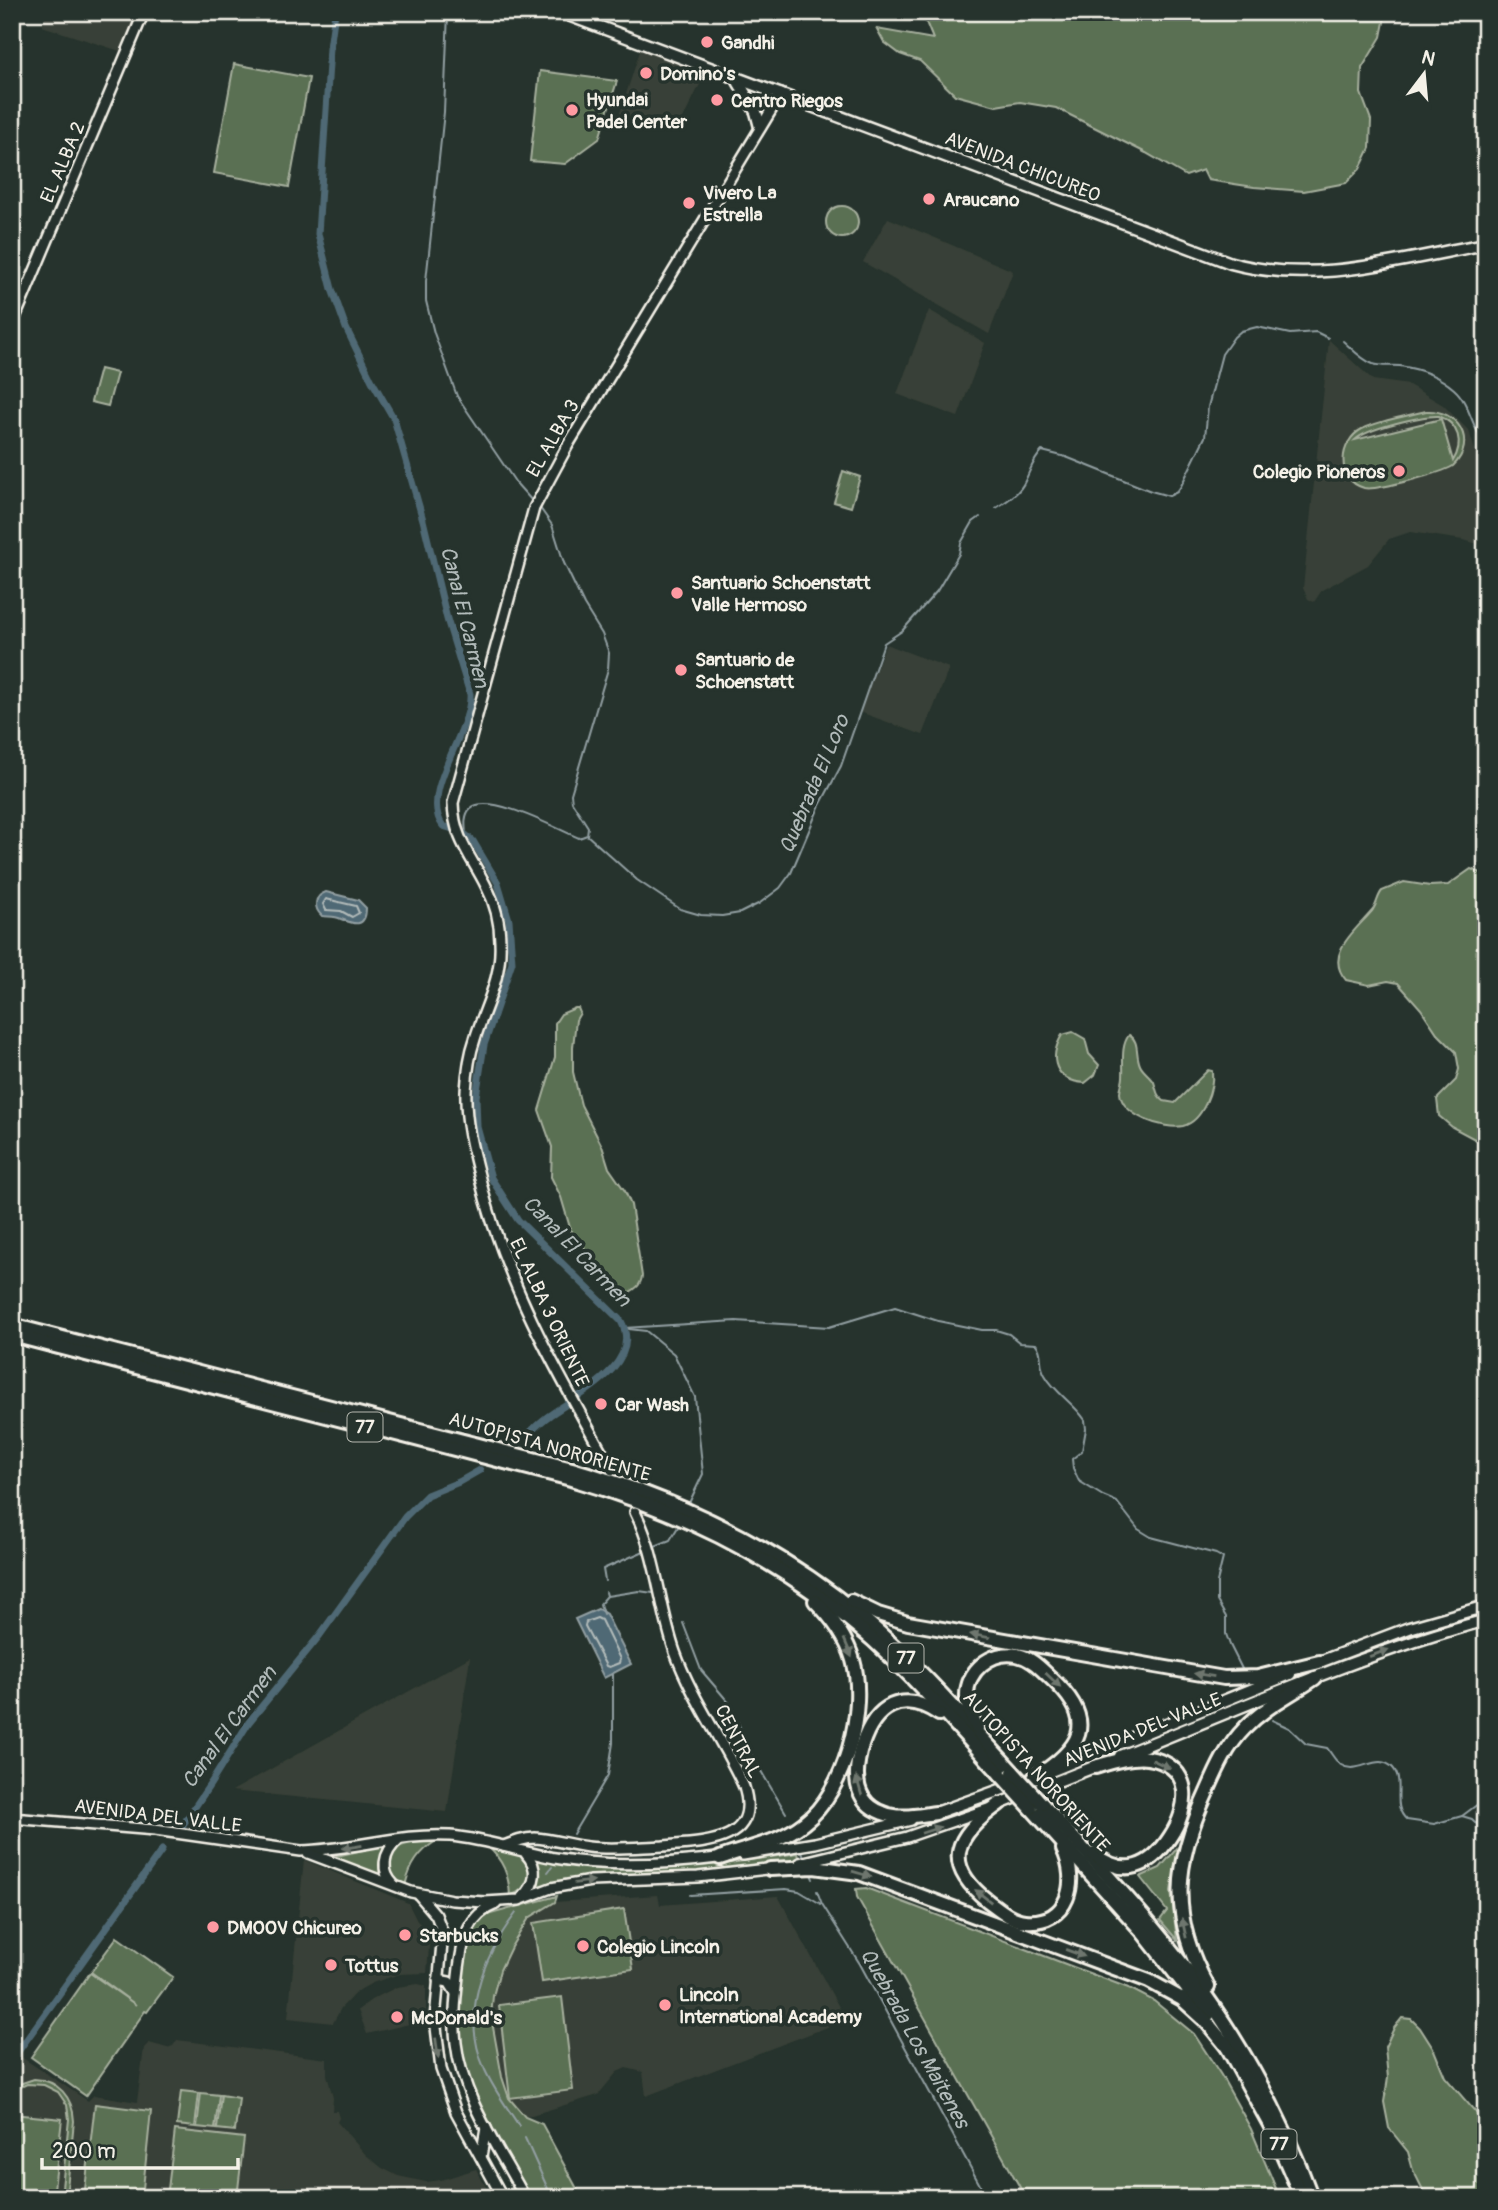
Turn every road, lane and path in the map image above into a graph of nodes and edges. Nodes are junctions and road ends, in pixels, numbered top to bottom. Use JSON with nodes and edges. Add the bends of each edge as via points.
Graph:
{"nodes":[{"id":1,"x":144,"y":12,"type":"edge"},
{"id":2,"x":560,"y":12,"type":"edge"},
{"id":3,"x":736,"y":78,"type":"junction"},
{"id":4,"x":781,"y":93,"type":"junction"},
{"id":5,"x":756,"y":112,"type":"junction"},
{"id":6,"x":768,"y":114,"type":"junction"},
{"id":7,"x":760,"y":127,"type":"junction"},
{"id":8,"x":1486,"y":244,"type":"edge"},
{"id":9,"x":12,"y":325,"type":"edge"},
{"id":10,"x":459,"y":840,"type":"joint"},
{"id":11,"x":12,"y":1325,"type":"edge"},
{"id":12,"x":12,"y":1335,"type":"edge"},
{"id":13,"x":612,"y":1470,"type":"dead end"},
{"id":14,"x":635,"y":1512,"type":"dead end"},
{"id":15,"x":790,"y":1577,"type":"junction"},
{"id":16,"x":821,"y":1585,"type":"junction"},
{"id":17,"x":1486,"y":1606,"type":"edge"},
{"id":18,"x":1486,"y":1620,"type":"edge"},
{"id":19,"x":1320,"y":1662,"type":"junction"},
{"id":20,"x":1315,"y":1678,"type":"junction"},
{"id":21,"x":958,"y":1728,"type":"junction"},
{"id":22,"x":984,"y":1741,"type":"junction"},
{"id":23,"x":1095,"y":1767,"type":"junction"},
{"id":24,"x":1007,"y":1774,"type":"junction"},
{"id":25,"x":1034,"y":1778,"type":"junction"},
{"id":26,"x":999,"y":1804,"type":"junction"},
{"id":27,"x":936,"y":1813,"type":"junction"},
{"id":28,"x":12,"y":1818,"type":"edge"},
{"id":29,"x":1059,"y":1831,"type":"junction"},
{"id":30,"x":402,"y":1838,"type":"junction"},
{"id":31,"x":533,"y":1838,"type":"junction"},
{"id":32,"x":504,"y":1846,"type":"junction"},
{"id":33,"x":301,"y":1851,"type":"junction"},
{"id":34,"x":526,"y":1854,"type":"junction"},
{"id":35,"x":720,"y":1858,"type":"junction"},
{"id":36,"x":770,"y":1869,"type":"junction"},
{"id":37,"x":394,"y":1886,"type":"junction"},
{"id":38,"x":418,"y":1894,"type":"junction"},
{"id":39,"x":519,"y":1900,"type":"junction"},
{"id":40,"x":501,"y":1902,"type":"junction"},
{"id":41,"x":438,"y":1980,"type":"junction"},
{"id":42,"x":456,"y":1993,"type":"junction"},
{"id":43,"x":1232,"y":2034,"type":"junction"},
{"id":44,"x":1228,"y":2048,"type":"junction"},
{"id":45,"x":486,"y":2126,"type":"junction"},
{"id":46,"x":499,"y":2149,"type":"junction"},
{"id":47,"x":481,"y":2157,"type":"junction"},
{"id":48,"x":489,"y":2172,"type":"junction"},
{"id":49,"x":503,"y":2198,"type":"edge"},
{"id":50,"x":525,"y":2198,"type":"edge"},
{"id":51,"x":1302,"y":2198,"type":"edge"},
{"id":52,"x":1312,"y":2198,"type":"edge"}],
"edges":[{"from":1,"to":9,"type":"street","name":"EL ALBA 2"},
{"from":2,"to":3,"type":"main road","name":"AVENIDA CHICUREO"},
{"from":3,"to":4,"type":"main road","name":"AVENIDA CHICUREO"},
{"from":3,"to":5,"type":"main road"},
{"from":4,"to":6,"type":"street","name":"EL ALBA 3"},
{"from":4,"to":8,"type":"main road","name":"AVENIDA CHICUREO","via":[[1259,270],[1353,269]]},
{"from":5,"to":6,"type":"main road"},
{"from":5,"to":7,"type":"main road"},
{"from":6,"to":7,"type":"street","name":"EL ALBA 3"},
{"from":7,"to":10,"type":"street","name":"EL ALBA 3","via":[[536,505],[458,780],[453,819]]},
{"from":10,"to":13,"type":"street","name":"EL ALBA 3 ORIENTE","via":[[489,892],[500,944],[495,987],[468,1066],[467,1108],[474,1158],[505,1261],[572,1400]]},
{"from":11,"to":16,"type":"highway","name":"AUTOPISTA NORORIENTE","number":"77","via":[[622,1484],[725,1528]]},
{"from":12,"to":15,"type":"highway","name":"AUTOPISTA NORORIENTE","number":"77","via":[[600,1488],[694,1524]]},
{"from":14,"to":31,"type":"street","name":"CENTRAL","via":[[674,1649],[744,1787],[745,1815],[727,1836],[702,1843],[597,1848]]},
{"from":15,"to":21,"type":"highway","name":"AUTOPISTA NORORIENTE","number":"77","via":[[873,1641]]},
{"from":15,"to":35,"type":"highway","one_way":true,"via":[[830,1618],[849,1649],[858,1689],[852,1730],[836,1783],[812,1817],[779,1839]]},
{"from":19,"to":16,"type":"highway","one_way":true,"via":[[1258,1677],[1224,1678],[908,1623],[869,1611]]},
{"from":16,"to":22,"type":"highway","name":"AUTOPISTA NORORIENTE","number":"77","via":[[898,1651]]},
{"from":17,"to":19,"type":"main road","name":"AVENIDA DEL VALLE","via":[[1409,1628]]},
{"from":20,"to":18,"type":"main road","name":"AVENIDA DEL VALLE","one_way":true,"via":[[1419,1639]]},
{"from":19,"to":25,"type":"main road","name":"AVENIDA DEL VALLE"},
{"from":20,"to":23,"type":"main road","name":"AVENIDA DEL VALLE"},
{"from":43,"to":20,"type":"highway","one_way":true,"via":[[1185,1936],[1179,1895],[1183,1856],[1200,1807],[1234,1740],[1268,1708]]},
{"from":21,"to":24,"type":"highway","name":"AUTOPISTA NORORIENTE","number":"77"},
{"from":27,"to":21,"type":"highway","one_way":true,"via":[[897,1816],[876,1810],[858,1790],[857,1763],[871,1723],[892,1705],[922,1705]]},
{"from":22,"to":24,"type":"highway","name":"AUTOPISTA NORORIENTE","number":"77"},
{"from":22,"to":25,"type":"highway","one_way":true,"via":[[968,1703],[973,1674],[986,1660],[1000,1655],[1031,1660],[1068,1694],[1079,1724],[1069,1753]]},
{"from":23,"to":26,"type":"main road","name":"AVENIDA DEL VALLE"},
{"from":23,"to":29,"type":"highway","one_way":true,"via":[[1135,1758],[1167,1765],[1185,1794],[1178,1825],[1151,1859],[1125,1868],[1101,1859]]},
{"from":24,"to":29,"type":"highway","name":"AUTOPISTA NORORIENTE","number":"77","bridge":true},
{"from":25,"to":27,"type":"main road","name":"AVENIDA DEL VALLE"},
{"from":29,"to":26,"type":"highway","one_way":true,"via":[[1070,1869],[1067,1898],[1056,1912],[1039,1920],[1011,1917],[973,1889],[960,1866],[964,1836]]},
{"from":36,"to":26,"type":"street","name":"AVENIDA DEL VALLE","one_way":true,"via":[[907,1837]]},
{"from":27,"to":35,"type":"street","name":"AVENIDA DEL VALLE","via":[[849,1836]]},
{"from":28,"to":33,"type":"street","name":"AVENIDA DEL VALLE","via":[[196,1835]]},
{"from":29,"to":43,"type":"highway","name":"AUTOPISTA NORORIENTE","number":"77","via":[[1177,1958]]},
{"from":29,"to":44,"type":"highway","name":"AUTOPISTA NORORIENTE","number":"77","via":[[1191,1992]]},
{"from":30,"to":32,"type":"street","name":"AVENIDA DEL VALLE","via":[[451,1836]]},
{"from":30,"to":33,"type":"street","name":"AVENIDA DEL VALLE","one_way":true},
{"from":30,"to":37,"type":"street","via":[[385,1859],[386,1874]]},
{"from":31,"to":32,"type":"street","name":"CENTRAL"},
{"from":31,"to":34,"type":"street"},
{"from":32,"to":34,"type":"street","name":"AVENIDA DEL VALLE"},
{"from":33,"to":37,"type":"street","name":"AVENIDA DEL VALLE"},
{"from":34,"to":35,"type":"street","name":"AVENIDA DEL VALLE","via":[[598,1863]]},
{"from":34,"to":39,"type":"street","via":[[534,1866],[534,1877]]},
{"from":39,"to":36,"type":"street","name":"AVENIDA DEL VALLE","one_way":true,"via":[[551,1888],[592,1881],[674,1879]]},
{"from":36,"to":44,"type":"highway","one_way":true,"via":[[814,1867],[859,1873],[1137,1976],[1182,1999]]},
{"from":37,"to":38,"type":"street","name":"AVENIDA DEL VALLE"},
{"from":38,"to":40,"type":"street","name":"AVENIDA DEL VALLE"},
{"from":38,"to":41,"type":"street","via":[[442,1929]]},
{"from":39,"to":40,"type":"street","name":"AVENIDA DEL VALLE"},
{"from":40,"to":42,"type":"street","via":[[469,1925]]},
{"from":41,"to":42,"type":"street","via":[[451,1984]]},
{"from":41,"to":47,"type":"street","one_way":true,"via":[[435,2028],[441,2070]]},
{"from":42,"to":45,"type":"street","via":[[458,2057]]},
{"from":43,"to":52,"type":"highway","name":"AUTOPISTA NORORIENTE","number":"77","via":[[1281,2123]]},
{"from":44,"to":51,"type":"highway","name":"AUTOPISTA NORORIENTE","number":"77","via":[[1270,2125]]},
{"from":45,"to":46,"type":"street"},
{"from":45,"to":47,"type":"street"},
{"from":46,"to":48,"type":"street"},
{"from":46,"to":50,"type":"street"},
{"from":47,"to":48,"type":"street"},
{"from":48,"to":49,"type":"street"}]}
